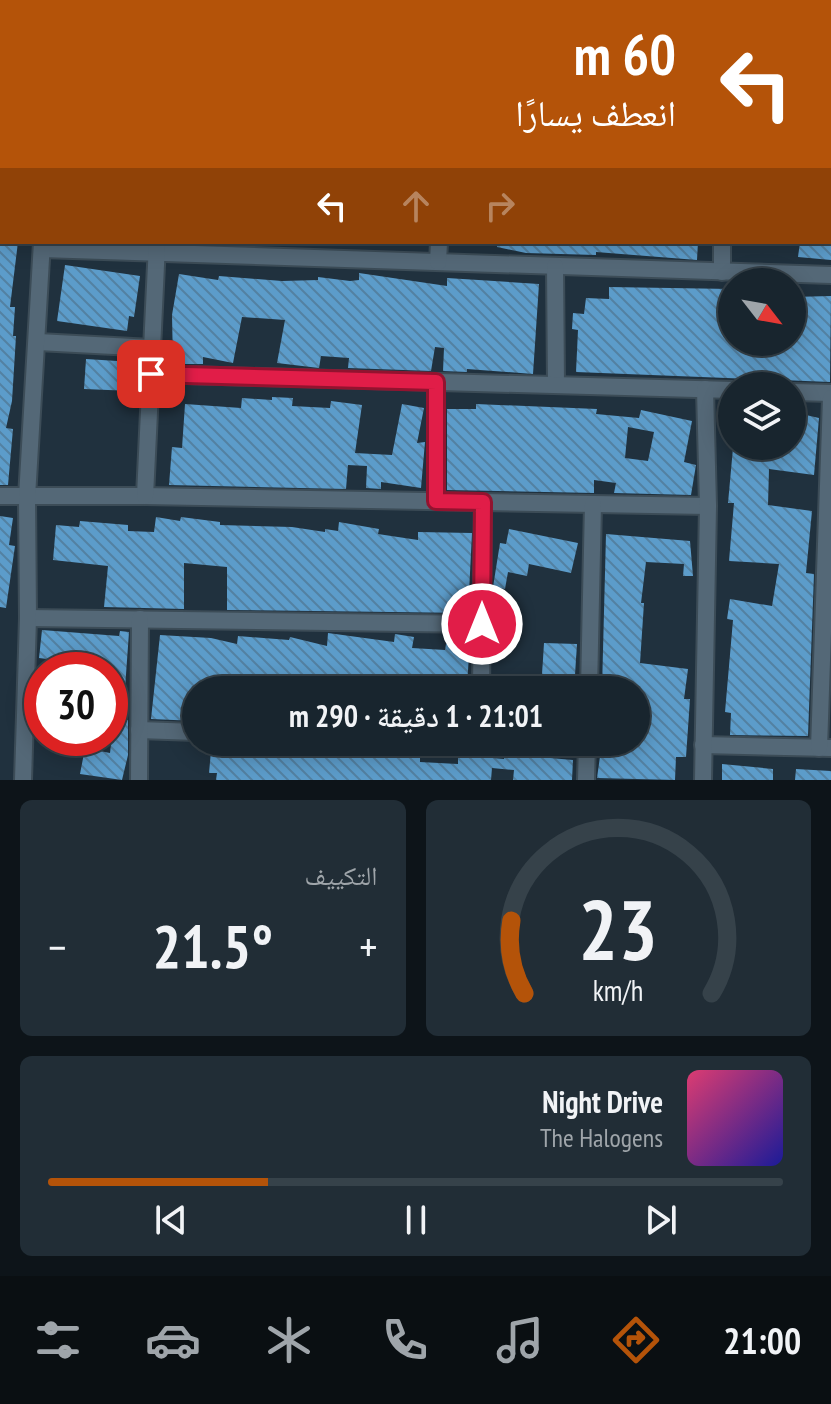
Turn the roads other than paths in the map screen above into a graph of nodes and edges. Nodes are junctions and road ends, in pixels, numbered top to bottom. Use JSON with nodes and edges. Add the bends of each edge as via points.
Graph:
{"nodes":[{"id":1,"x":439,"y":244,"type":"edge"},
{"id":2,"x":722,"y":244,"type":"edge"},
{"id":3,"x":42,"y":246,"type":"edge"},
{"id":4,"x":157,"y":248,"type":"edge"},
{"id":5,"x":438,"y":262,"type":"junction"},
{"id":6,"x":555,"y":266,"type":"junction"},
{"id":7,"x":722,"y":268,"type":"edge"},
{"id":8,"x":718,"y":272,"type":"edge"},
{"id":9,"x":806,"y":274,"type":"edge"},
{"id":10,"x":831,"y":275,"type":"edge"},
{"id":11,"x":38,"y":342,"type":"junction"},
{"id":12,"x":152,"y":348,"type":"junction"},
{"id":13,"x":151,"y":374,"type":"junction"},
{"id":14,"x":436,"y":382,"type":"junction"},
{"id":15,"x":556,"y":385,"type":"junction"},
{"id":16,"x":705,"y":389,"type":"junction"},
{"id":17,"x":718,"y":389,"type":"edge"},
{"id":18,"x":806,"y":393,"type":"edge"},
{"id":19,"x":831,"y":396,"type":"edge"},
{"id":20,"x":0,"y":496,"type":"edge"},
{"id":21,"x":145,"y":496,"type":"junction"},
{"id":22,"x":27,"y":497,"type":"junction"},
{"id":23,"x":436,"y":501,"type":"junction"},
{"id":24,"x":483,"y":502,"type":"junction"},
{"id":25,"x":593,"y":504,"type":"junction"},
{"id":26,"x":708,"y":506,"type":"junction"},
{"id":27,"x":28,"y":618,"type":"junction"},
{"id":28,"x":140,"y":619,"type":"junction"},
{"id":29,"x":482,"y":624,"type":"junction"},
{"id":30,"x":481,"y":676,"type":"edge"},
{"id":31,"x":589,"y":676,"type":"edge"},
{"id":32,"x":139,"y":730,"type":"junction"},
{"id":33,"x":182,"y":732,"type":"edge"},
{"id":34,"x":703,"y":745,"type":"junction"},
{"id":35,"x":825,"y":748,"type":"edge"},
{"id":36,"x":587,"y":756,"type":"edge"},
{"id":37,"x":23,"y":780,"type":"edge"},
{"id":38,"x":139,"y":780,"type":"edge"},
{"id":39,"x":586,"y":780,"type":"edge"},
{"id":40,"x":703,"y":780,"type":"edge"}],
"edges":[{"from":1,"to":5,"type":"street"},
{"from":2,"to":7,"type":"street"},
{"from":3,"to":4,"type":"street"},
{"from":3,"to":11,"type":"street"},
{"from":4,"to":5,"type":"street"},
{"from":4,"to":12,"type":"street"},
{"from":5,"to":6,"type":"street"},
{"from":6,"to":8,"type":"street"},
{"from":6,"to":15,"type":"street"},
{"from":9,"to":10,"type":"street"},
{"from":11,"to":12,"type":"street"},
{"from":11,"to":22,"type":"street"},
{"from":12,"to":13,"type":"street"},
{"from":13,"to":14,"type":"street"},
{"from":13,"to":21,"type":"street"},
{"from":14,"to":15,"type":"street"},
{"from":14,"to":23,"type":"street"},
{"from":15,"to":16,"type":"street"},
{"from":16,"to":17,"type":"street"},
{"from":16,"to":26,"type":"street"},
{"from":18,"to":19,"type":"street"},
{"from":19,"to":35,"type":"street"},
{"from":20,"to":22,"type":"street"},
{"from":21,"to":22,"type":"street"},
{"from":21,"to":23,"type":"street"},
{"from":22,"to":27,"type":"street"},
{"from":23,"to":24,"type":"street"},
{"from":24,"to":25,"type":"street"},
{"from":24,"to":29,"type":"street"},
{"from":25,"to":26,"type":"street"},
{"from":25,"to":31,"type":"street"},
{"from":26,"to":34,"type":"street"},
{"from":27,"to":28,"type":"street"},
{"from":27,"to":37,"type":"street"},
{"from":28,"to":29,"type":"street"},
{"from":28,"to":32,"type":"street"},
{"from":29,"to":30,"type":"street"},
{"from":32,"to":33,"type":"street"},
{"from":32,"to":38,"type":"street"},
{"from":34,"to":35,"type":"street"},
{"from":34,"to":40,"type":"street"},
{"from":36,"to":39,"type":"street"}]}
